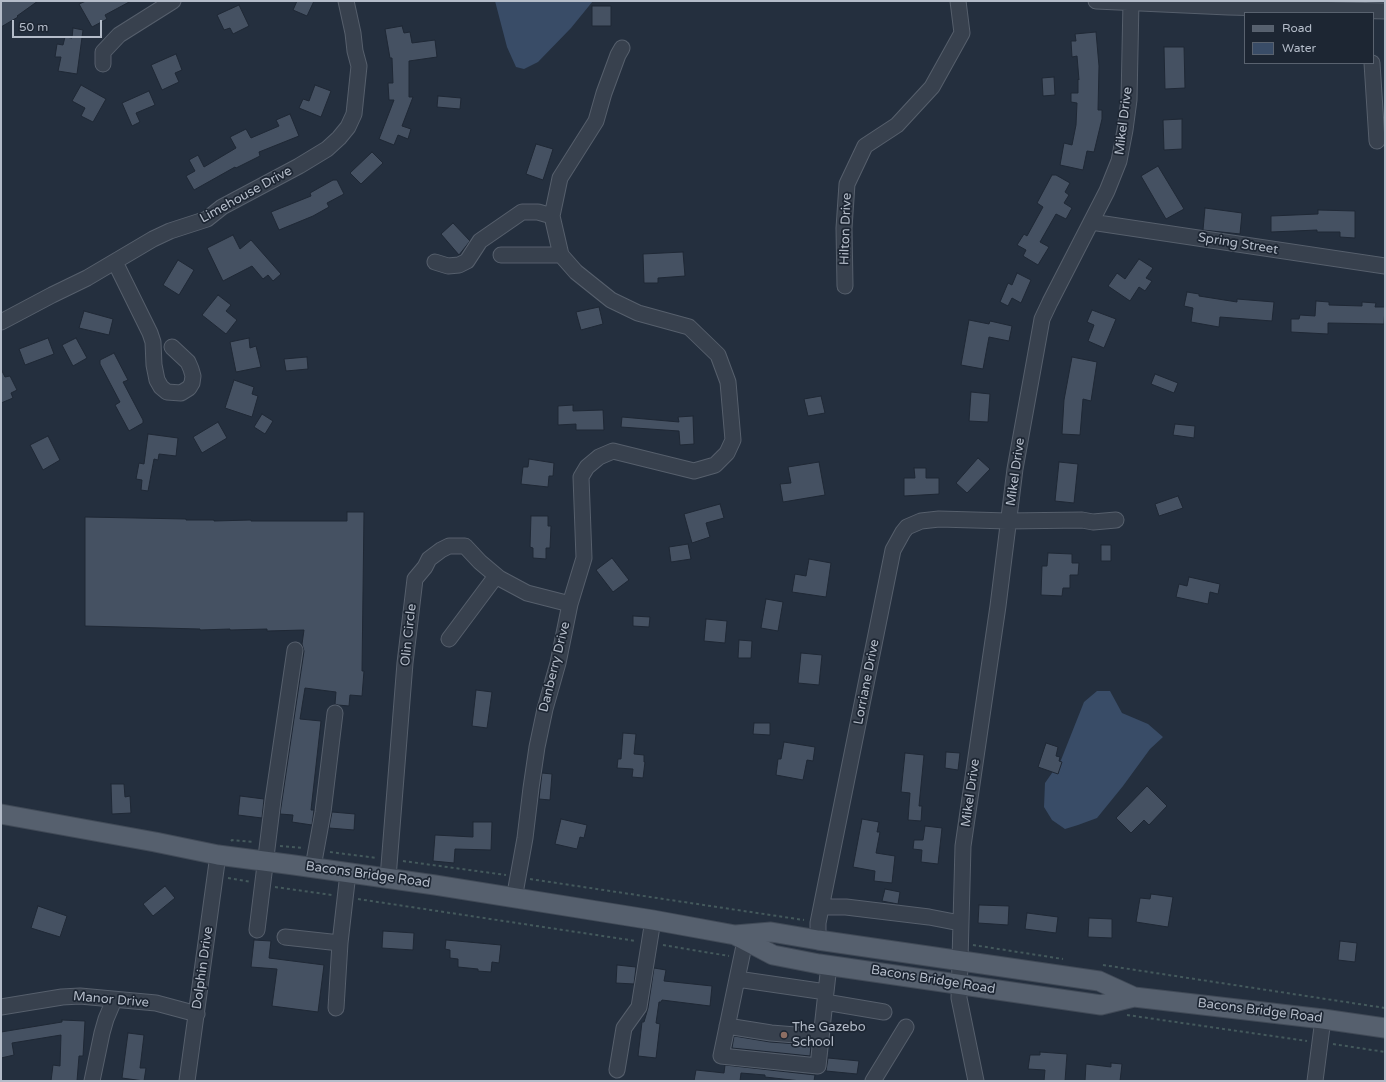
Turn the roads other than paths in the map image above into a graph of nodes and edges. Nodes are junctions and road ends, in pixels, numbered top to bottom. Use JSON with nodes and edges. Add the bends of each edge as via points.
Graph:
{"nodes":[{"id":1,"x":173,"y":1,"type":"edge"},
{"id":2,"x":346,"y":1,"type":"edge"},
{"id":3,"x":958,"y":1,"type":"edge"},
{"id":4,"x":1096,"y":1,"type":"edge"},
{"id":5,"x":1131,"y":2,"type":"edge"},
{"id":6,"x":1385,"y":11,"type":"edge"},
{"id":7,"x":1368,"y":12,"type":"edge"},
{"id":8,"x":622,"y":48,"type":"dead end"},
{"id":9,"x":103,"y":64,"type":"dead end"},
{"id":10,"x":1372,"y":64,"type":"edge"},
{"id":11,"x":1377,"y":141,"type":"dead end"},
{"id":12,"x":552,"y":216,"type":"junction"},
{"id":13,"x":1092,"y":222,"type":"junction"},
{"id":14,"x":501,"y":255,"type":"dead end"},
{"id":15,"x":561,"y":255,"type":"junction"},
{"id":16,"x":115,"y":262,"type":"junction"},
{"id":17,"x":435,"y":262,"type":"dead end"},
{"id":18,"x":1385,"y":266,"type":"edge"},
{"id":19,"x":845,"y":286,"type":"dead end"},
{"id":20,"x":1,"y":322,"type":"edge"},
{"id":21,"x":172,"y":347,"type":"dead end"},
{"id":22,"x":1116,"y":520,"type":"dead end"},
{"id":23,"x":1008,"y":521,"type":"junction"},
{"id":24,"x":496,"y":576,"type":"junction"},
{"id":25,"x":570,"y":604,"type":"junction"},
{"id":26,"x":449,"y":638,"type":"dead end"},
{"id":27,"x":295,"y":650,"type":"dead end"},
{"id":28,"x":335,"y":713,"type":"dead end"},
{"id":29,"x":1,"y":814,"type":"edge"},
{"id":30,"x":266,"y":853,"type":"junction"},
{"id":31,"x":218,"y":855,"type":"junction"},
{"id":32,"x":315,"y":859,"type":"junction"},
{"id":33,"x":348,"y":872,"type":"junction"},
{"id":34,"x":388,"y":878,"type":"junction"},
{"id":35,"x":514,"y":899,"type":"junction"},
{"id":36,"x":822,"y":907,"type":"junction"},
{"id":37,"x":653,"y":920,"type":"junction"},
{"id":38,"x":960,"y":923,"type":"junction"},
{"id":39,"x":257,"y":930,"type":"dead end"},
{"id":40,"x":285,"y":937,"type":"dead end"},
{"id":41,"x":818,"y":940,"type":"junction"},
{"id":42,"x":340,"y":943,"type":"junction"},
{"id":43,"x":741,"y":945,"type":"junction"},
{"id":44,"x":960,"y":961,"type":"junction"},
{"id":45,"x":829,"y":965,"type":"junction"},
{"id":46,"x":737,"y":979,"type":"junction"},
{"id":47,"x":958,"y":985,"type":"junction"},
{"id":48,"x":826,"y":997,"type":"junction"},
{"id":49,"x":1134,"y":997,"type":"junction"},
{"id":50,"x":114,"y":1000,"type":"junction"},
{"id":51,"x":1,"y":1007,"type":"edge"},
{"id":52,"x":336,"y":1008,"type":"dead end"},
{"id":53,"x":884,"y":1012,"type":"dead end"},
{"id":54,"x":197,"y":1014,"type":"junction"},
{"id":55,"x":1323,"y":1019,"type":"junction"},
{"id":56,"x":727,"y":1026,"type":"junction"},
{"id":57,"x":906,"y":1027,"type":"dead end"},
{"id":58,"x":1385,"y":1028,"type":"edge"},
{"id":59,"x":820,"y":1038,"type":"junction"},
{"id":60,"x":617,"y":1070,"type":"dead end"},
{"id":61,"x":92,"y":1081,"type":"edge"},
{"id":62,"x":187,"y":1081,"type":"edge"},
{"id":63,"x":873,"y":1081,"type":"edge"},
{"id":64,"x":976,"y":1081,"type":"edge"},
{"id":65,"x":1315,"y":1081,"type":"edge"}],
"edges":[{"from":1,"to":9,"type":"street","via":[[118,35],[103,52]]},
{"from":2,"to":16,"type":"street","name":"Limehouse Drive","via":[[359,66],[354,114],[339,138],[327,149],[222,207],[207,219],[165,234]]},
{"from":3,"to":19,"type":"street","name":"Hilton Drive","via":[[962,33],[932,87],[897,125],[865,146],[847,184],[844,228]]},
{"from":4,"to":5,"type":"street"},
{"from":5,"to":7,"type":"street"},
{"from":5,"to":13,"type":"street","name":"Mikel Drive","via":[[1129,100],[1125,130],[1119,161]]},
{"from":6,"to":7,"type":"street"},
{"from":8,"to":12,"type":"street","via":[[596,122],[560,178]]},
{"from":10,"to":11,"type":"street"},
{"from":12,"to":15,"type":"street"},
{"from":12,"to":17,"type":"street","via":[[538,212],[522,212],[480,241],[467,261],[448,266]]},
{"from":13,"to":18,"type":"street","name":"Spring Street"},
{"from":13,"to":23,"type":"street","name":"Mikel Drive","via":[[1042,319]]},
{"from":14,"to":15,"type":"street"},
{"from":15,"to":25,"type":"street","name":"Danberry Drive","via":[[580,275],[611,300],[638,313],[689,327],[718,355],[728,382],[733,440],[727,453],[715,465],[694,471],[613,451],[599,457],[587,467],[581,478],[584,558]]},
{"from":16,"to":20,"type":"street","name":"Limehouse Drive"},
{"from":16,"to":21,"type":"street","via":[[150,333],[157,380],[168,392],[181,393],[192,383],[193,376],[188,362]]},
{"from":22,"to":23,"type":"street","name":"Lorriane Drive"},
{"from":23,"to":36,"type":"street","name":"Lorriane Drive","via":[[939,519],[921,522],[908,527],[898,541],[892,558]]},
{"from":23,"to":38,"type":"street","name":"Mikel Drive","via":[[963,846]]},
{"from":24,"to":25,"type":"street","name":"Olin Circle","via":[[527,593]]},
{"from":24,"to":26,"type":"street"},
{"from":24,"to":34,"type":"street","name":"Olin Circle","via":[[465,546],[449,546],[429,559],[415,579]]},
{"from":25,"to":35,"type":"street","name":"Danberry Drive","via":[[537,747],[526,838]]},
{"from":27,"to":30,"type":"street"},
{"from":28,"to":32,"type":"street"},
{"from":29,"to":31,"type":"main road","name":"Bacons Bridge Road"},
{"from":30,"to":31,"type":"main road","name":"Bacons Bridge Road"},
{"from":30,"to":32,"type":"main road","name":"Bacons Bridge Road"},
{"from":30,"to":39,"type":"street"},
{"from":31,"to":54,"type":"street","name":"Dolphin Drive"},
{"from":32,"to":33,"type":"main road","name":"Bacons Bridge Road"},
{"from":33,"to":34,"type":"main road","name":"Bacons Bridge Road"},
{"from":33,"to":42,"type":"street"},
{"from":34,"to":35,"type":"main road","name":"Bacons Bridge Road"},
{"from":35,"to":37,"type":"main road","name":"Bacons Bridge Road"},
{"from":36,"to":38,"type":"street","via":[[846,907]]},
{"from":36,"to":41,"type":"street","name":"Lorriane Drive","via":[[818,923]]},
{"from":37,"to":43,"type":"main road","name":"Bacons Bridge Road"},
{"from":37,"to":60,"type":"street","via":[[639,1007],[624,1028]]},
{"from":38,"to":44,"type":"street","name":"Mikel Drive"},
{"from":40,"to":42,"type":"street"},
{"from":41,"to":43,"type":"main road","name":"Bacons Bridge Road","via":[[771,932]]},
{"from":41,"to":44,"type":"main road","name":"Bacons Bridge Road"},
{"from":42,"to":52,"type":"street"},
{"from":43,"to":45,"type":"main road","name":"Bacons Bridge Road","via":[[773,955]]},
{"from":43,"to":46,"type":"street"},
{"from":44,"to":47,"type":"street","name":"Mikel Drive"},
{"from":44,"to":49,"type":"main road","name":"Bacons Bridge Road","via":[[1099,981]]},
{"from":45,"to":47,"type":"main road","name":"Bacons Bridge Road"},
{"from":45,"to":48,"type":"street"},
{"from":46,"to":48,"type":"street"},
{"from":46,"to":56,"type":"street"},
{"from":47,"to":49,"type":"main road","name":"Bacons Bridge Road","via":[[1101,1005]]},
{"from":47,"to":64,"type":"street","name":"Mikel Drive"},
{"from":48,"to":53,"type":"street"},
{"from":48,"to":59,"type":"street"},
{"from":49,"to":55,"type":"main road","name":"Bacons Bridge Road"},
{"from":50,"to":51,"type":"street","name":"Manor Drive","via":[[62,996]]},
{"from":50,"to":54,"type":"street","name":"Manor Drive","via":[[156,1004]]},
{"from":50,"to":61,"type":"street","via":[[102,1033]]},
{"from":54,"to":62,"type":"street","name":"Dolphin Drive"},
{"from":55,"to":58,"type":"main road","name":"Bacons Bridge Road"},
{"from":55,"to":65,"type":"street"},
{"from":56,"to":59,"type":"street"},
{"from":56,"to":59,"type":"street","via":[[721,1056],[818,1066]]},
{"from":57,"to":63,"type":"street"}]}
